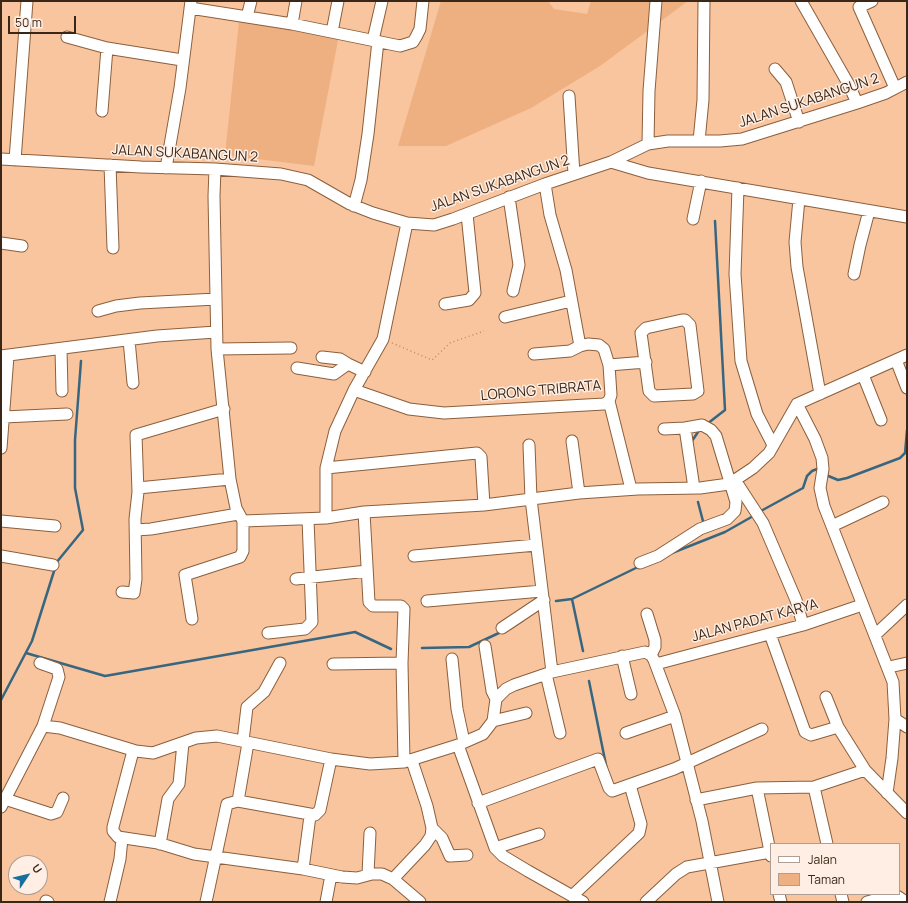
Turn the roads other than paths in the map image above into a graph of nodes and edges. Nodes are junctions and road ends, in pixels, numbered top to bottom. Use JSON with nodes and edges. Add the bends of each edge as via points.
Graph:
{"nodes":[{"id":1,"x":27,"y":1,"type":"edge"},
{"id":2,"x":250,"y":1,"type":"edge"},
{"id":3,"x":296,"y":1,"type":"edge"},
{"id":4,"x":338,"y":1,"type":"edge"},
{"id":5,"x":382,"y":1,"type":"edge"},
{"id":6,"x":423,"y":1,"type":"edge"},
{"id":7,"x":656,"y":1,"type":"edge"},
{"id":8,"x":704,"y":1,"type":"edge"},
{"id":9,"x":801,"y":1,"type":"edge"},
{"id":10,"x":872,"y":1,"type":"edge"},
{"id":11,"x":191,"y":4,"type":"edge"},
{"id":12,"x":203,"y":5,"type":"edge"},
{"id":13,"x":247,"y":17,"type":"junction"},
{"id":14,"x":292,"y":24,"type":"junction"},
{"id":15,"x":332,"y":32,"type":"junction"},
{"id":16,"x":67,"y":37,"type":"dead end"},
{"id":17,"x":375,"y":41,"type":"junction"},
{"id":18,"x":107,"y":48,"type":"junction"},
{"id":19,"x":182,"y":60,"type":"junction"},
{"id":20,"x":775,"y":69,"type":"dead end"},
{"id":21,"x":907,"y":82,"type":"edge"},
{"id":22,"x":895,"y":88,"type":"junction"},
{"id":23,"x":569,"y":96,"type":"dead end"},
{"id":24,"x":857,"y":103,"type":"junction"},
{"id":25,"x":102,"y":111,"type":"dead end"},
{"id":26,"x":799,"y":122,"type":"junction"},
{"id":27,"x":699,"y":141,"type":"junction"},
{"id":28,"x":648,"y":144,"type":"junction"},
{"id":29,"x":1,"y":159,"type":"edge"},
{"id":30,"x":15,"y":160,"type":"junction"},
{"id":31,"x":611,"y":162,"type":"junction"},
{"id":32,"x":110,"y":165,"type":"junction"},
{"id":33,"x":166,"y":168,"type":"junction"},
{"id":34,"x":215,"y":169,"type":"junction"},
{"id":35,"x":574,"y":174,"type":"junction"},
{"id":36,"x":701,"y":181,"type":"junction"},
{"id":37,"x":545,"y":184,"type":"junction"},
{"id":38,"x":738,"y":188,"type":"junction"},
{"id":39,"x":509,"y":197,"type":"junction"},
{"id":40,"x":799,"y":199,"type":"junction"},
{"id":41,"x":354,"y":206,"type":"junction"},
{"id":42,"x":869,"y":211,"type":"junction"},
{"id":43,"x":467,"y":214,"type":"junction"},
{"id":44,"x":907,"y":218,"type":"edge"},
{"id":45,"x":693,"y":219,"type":"dead end"},
{"id":46,"x":407,"y":223,"type":"junction"},
{"id":47,"x":1,"y":243,"type":"edge"},
{"id":48,"x":22,"y":246,"type":"dead end"},
{"id":49,"x":113,"y":248,"type":"dead end"},
{"id":50,"x":854,"y":274,"type":"dead end"},
{"id":51,"x":514,"y":291,"type":"dead end"},
{"id":52,"x":216,"y":299,"type":"junction"},
{"id":53,"x":571,"y":301,"type":"junction"},
{"id":54,"x":445,"y":304,"type":"dead end"},
{"id":55,"x":98,"y":311,"type":"dead end"},
{"id":56,"x":505,"y":318,"type":"dead end"},
{"id":57,"x":216,"y":332,"type":"junction"},
{"id":58,"x":130,"y":340,"type":"junction"},
{"id":59,"x":580,"y":346,"type":"junction"},
{"id":60,"x":291,"y":348,"type":"dead end"},
{"id":61,"x":61,"y":349,"type":"junction"},
{"id":62,"x":217,"y":349,"type":"junction"},
{"id":63,"x":534,"y":354,"type":"dead end"},
{"id":64,"x":907,"y":355,"type":"edge"},
{"id":65,"x":5,"y":356,"type":"edge"},
{"id":66,"x":322,"y":357,"type":"dead end"},
{"id":67,"x":896,"y":360,"type":"junction"},
{"id":68,"x":646,"y":362,"type":"junction"},
{"id":69,"x":348,"y":364,"type":"junction"},
{"id":70,"x":609,"y":365,"type":"junction"},
{"id":71,"x":297,"y":368,"type":"dead end"},
{"id":72,"x":365,"y":372,"type":"junction"},
{"id":73,"x":863,"y":375,"type":"junction"},
{"id":74,"x":134,"y":383,"type":"dead end"},
{"id":75,"x":907,"y":388,"type":"edge"},
{"id":76,"x":354,"y":390,"type":"junction"},
{"id":77,"x":62,"y":391,"type":"dead end"},
{"id":78,"x":820,"y":394,"type":"junction"},
{"id":79,"x":610,"y":401,"type":"junction"},
{"id":80,"x":797,"y":404,"type":"junction"},
{"id":81,"x":224,"y":409,"type":"junction"},
{"id":82,"x":67,"y":414,"type":"dead end"},
{"id":83,"x":4,"y":417,"type":"junction"},
{"id":84,"x":881,"y":420,"type":"dead end"},
{"id":85,"x":685,"y":428,"type":"junction"},
{"id":86,"x":664,"y":429,"type":"dead end"},
{"id":87,"x":572,"y":441,"type":"dead end"},
{"id":88,"x":773,"y":445,"type":"junction"},
{"id":89,"x":529,"y":446,"type":"dead end"},
{"id":90,"x":1,"y":448,"type":"edge"},
{"id":91,"x":326,"y":468,"type":"junction"},
{"id":92,"x":230,"y":479,"type":"junction"},
{"id":93,"x":732,"y":482,"type":"junction"},
{"id":94,"x":138,"y":488,"type":"junction"},
{"id":95,"x":694,"y":488,"type":"junction"},
{"id":96,"x":631,"y":489,"type":"junction"},
{"id":97,"x":579,"y":493,"type":"junction"},
{"id":98,"x":531,"y":499,"type":"junction"},
{"id":99,"x":883,"y":502,"type":"dead end"},
{"id":100,"x":484,"y":505,"type":"junction"},
{"id":101,"x":364,"y":512,"type":"junction"},
{"id":102,"x":240,"y":517,"type":"junction"},
{"id":103,"x":326,"y":518,"type":"junction"},
{"id":104,"x":308,"y":519,"type":"junction"},
{"id":105,"x":1,"y":521,"type":"edge"},
{"id":106,"x":55,"y":526,"type":"dead end"},
{"id":107,"x":832,"y":526,"type":"junction"},
{"id":108,"x":136,"y":530,"type":"junction"},
{"id":109,"x":536,"y":546,"type":"junction"},
{"id":110,"x":1,"y":556,"type":"edge"},
{"id":111,"x":414,"y":556,"type":"dead end"},
{"id":112,"x":640,"y":563,"type":"dead end"},
{"id":113,"x":53,"y":565,"type":"dead end"},
{"id":114,"x":367,"y":571,"type":"junction"},
{"id":115,"x":310,"y":578,"type":"junction"},
{"id":116,"x":296,"y":579,"type":"dead end"},
{"id":117,"x":122,"y":592,"type":"dead end"},
{"id":118,"x":543,"y":595,"type":"junction"},
{"id":119,"x":427,"y":601,"type":"dead end"},
{"id":120,"x":862,"y":605,"type":"junction"},
{"id":121,"x":907,"y":605,"type":"edge"},
{"id":122,"x":647,"y":614,"type":"dead end"},
{"id":123,"x":192,"y":619,"type":"dead end"},
{"id":124,"x":803,"y":625,"type":"junction"},
{"id":125,"x":502,"y":628,"type":"dead end"},
{"id":126,"x":268,"y":633,"type":"dead end"},
{"id":127,"x":770,"y":634,"type":"junction"},
{"id":128,"x":875,"y":635,"type":"junction"},
{"id":129,"x":485,"y":646,"type":"dead end"},
{"id":130,"x":622,"y":656,"type":"junction"},
{"id":131,"x":452,"y":659,"type":"dead end"},
{"id":132,"x":653,"y":660,"type":"junction"},
{"id":133,"x":40,"y":663,"type":"dead end"},
{"id":134,"x":280,"y":663,"type":"dead end"},
{"id":135,"x":402,"y":663,"type":"junction"},
{"id":136,"x":907,"y":663,"type":"edge"},
{"id":137,"x":333,"y":664,"type":"dead end"},
{"id":138,"x":889,"y":667,"type":"junction"},
{"id":139,"x":549,"y":673,"type":"junction"},
{"id":140,"x":631,"y":694,"type":"dead end"},
{"id":141,"x":826,"y":697,"type":"dead end"},
{"id":142,"x":496,"y":699,"type":"junction"},
{"id":143,"x":526,"y":713,"type":"dead end"},
{"id":144,"x":675,"y":716,"type":"junction"},
{"id":145,"x":894,"y":719,"type":"junction"},
{"id":146,"x":493,"y":721,"type":"junction"},
{"id":147,"x":44,"y":726,"type":"junction"},
{"id":148,"x":838,"y":727,"type":"junction"},
{"id":149,"x":907,"y":727,"type":"edge"},
{"id":150,"x":762,"y":729,"type":"dead end"},
{"id":151,"x":560,"y":733,"type":"dead end"},
{"id":152,"x":626,"y":733,"type":"dead end"},
{"id":153,"x":246,"y":742,"type":"junction"},
{"id":154,"x":183,"y":743,"type":"junction"},
{"id":155,"x":461,"y":744,"type":"junction"},
{"id":156,"x":133,"y":751,"type":"junction"},
{"id":157,"x":331,"y":759,"type":"junction"},
{"id":158,"x":408,"y":762,"type":"junction"},
{"id":159,"x":688,"y":763,"type":"junction"},
{"id":160,"x":865,"y":770,"type":"junction"},
{"id":161,"x":630,"y":786,"type":"junction"},
{"id":162,"x":814,"y":787,"type":"junction"},
{"id":163,"x":757,"y":788,"type":"junction"},
{"id":164,"x":887,"y":793,"type":"junction"},
{"id":165,"x":62,"y":798,"type":"dead end"},
{"id":166,"x":696,"y":800,"type":"junction"},
{"id":167,"x":238,"y":801,"type":"junction"},
{"id":168,"x":3,"y":803,"type":"edge"},
{"id":169,"x":478,"y":803,"type":"junction"},
{"id":170,"x":907,"y":813,"type":"edge"},
{"id":171,"x":310,"y":816,"type":"junction"},
{"id":172,"x":432,"y":828,"type":"junction"},
{"id":173,"x":370,"y":833,"type":"dead end"},
{"id":174,"x":539,"y":834,"type":"dead end"},
{"id":175,"x":122,"y":838,"type":"junction"},
{"id":176,"x":827,"y":843,"type":"edge"},
{"id":177,"x":160,"y":844,"type":"junction"},
{"id":178,"x":495,"y":848,"type":"junction"},
{"id":179,"x":770,"y":849,"type":"edge"},
{"id":180,"x":770,"y":854,"type":"edge"},
{"id":181,"x":467,"y":855,"type":"dead end"},
{"id":182,"x":217,"y":857,"type":"junction"},
{"id":183,"x":711,"y":863,"type":"junction"},
{"id":184,"x":303,"y":869,"type":"junction"},
{"id":185,"x":368,"y":874,"type":"junction"},
{"id":186,"x":331,"y":875,"type":"junction"},
{"id":187,"x":393,"y":879,"type":"junction"},
{"id":188,"x":572,"y":896,"type":"junction"},
{"id":189,"x":110,"y":902,"type":"edge"},
{"id":190,"x":206,"y":902,"type":"edge"},
{"id":191,"x":326,"y":902,"type":"edge"},
{"id":192,"x":420,"y":902,"type":"edge"},
{"id":193,"x":583,"y":902,"type":"edge"},
{"id":194,"x":646,"y":902,"type":"edge"},
{"id":195,"x":718,"y":902,"type":"edge"},
{"id":196,"x":867,"y":902,"type":"edge"},
{"id":197,"x":906,"y":902,"type":"edge"}],
"edges":[{"from":1,"to":30,"type":"street"},
{"from":2,"to":13,"type":"street"},
{"from":3,"to":14,"type":"street"},
{"from":4,"to":15,"type":"street"},
{"from":5,"to":17,"type":"street"},
{"from":6,"to":17,"type":"street","via":[[420,30],[413,42],[400,46]]},
{"from":7,"to":28,"type":"street"},
{"from":8,"to":27,"type":"street","via":[[703,100]]},
{"from":9,"to":24,"type":"street"},
{"from":10,"to":22,"type":"street","via":[[859,7]]},
{"from":11,"to":12,"type":"street"},
{"from":11,"to":19,"type":"street"},
{"from":12,"to":13,"type":"street"},
{"from":13,"to":14,"type":"street"},
{"from":14,"to":15,"type":"street"},
{"from":15,"to":17,"type":"street"},
{"from":16,"to":18,"type":"street"},
{"from":17,"to":41,"type":"street","via":[[368,134]]},
{"from":18,"to":19,"type":"street"},
{"from":18,"to":25,"type":"street"},
{"from":19,"to":33,"type":"street"},
{"from":20,"to":26,"type":"street","via":[[786,82]]},
{"from":21,"to":22,"type":"street","name":"JALAN SUKABANGUN 2"},
{"from":22,"to":24,"type":"street","name":"JALAN SUKABANGUN 2"},
{"from":23,"to":35,"type":"street"},
{"from":24,"to":26,"type":"street","name":"JALAN SUKABANGUN 2"},
{"from":26,"to":27,"type":"street","name":"JALAN SUKABANGUN 2","via":[[742,139]]},
{"from":27,"to":28,"type":"street","name":"JALAN SUKABANGUN 2"},
{"from":28,"to":31,"type":"street","name":"JALAN SUKABANGUN 2"},
{"from":29,"to":30,"type":"street","name":"JALAN SUKABANGUN 2"},
{"from":30,"to":32,"type":"street","name":"JALAN SUKABANGUN 2"},
{"from":31,"to":35,"type":"street","name":"JALAN SUKABANGUN 2"},
{"from":31,"to":36,"type":"street","via":[[648,173]]},
{"from":32,"to":33,"type":"street","name":"JALAN SUKABANGUN 2"},
{"from":32,"to":49,"type":"street"},
{"from":33,"to":34,"type":"street","name":"JALAN SUKABANGUN 2"},
{"from":34,"to":41,"type":"street","name":"JALAN SUKABANGUN 2","via":[[281,174],[308,180]]},
{"from":34,"to":52,"type":"street"},
{"from":35,"to":37,"type":"street","name":"JALAN SUKABANGUN 2"},
{"from":36,"to":38,"type":"street"},
{"from":36,"to":45,"type":"street"},
{"from":37,"to":39,"type":"street","name":"JALAN SUKABANGUN 2"},
{"from":37,"to":53,"type":"street"},
{"from":38,"to":40,"type":"street"},
{"from":38,"to":88,"type":"street","via":[[735,274],[741,361],[757,414]]},
{"from":39,"to":43,"type":"street","name":"JALAN SUKABANGUN 2"},
{"from":39,"to":51,"type":"street","via":[[519,265]]},
{"from":40,"to":42,"type":"street"},
{"from":40,"to":78,"type":"street","via":[[795,242],[797,267]]},
{"from":41,"to":46,"type":"street","name":"JALAN SUKABANGUN 2"},
{"from":42,"to":44,"type":"street"},
{"from":42,"to":50,"type":"street"},
{"from":43,"to":46,"type":"street","name":"JALAN SUKABANGUN 2","via":[[434,225]]},
{"from":43,"to":54,"type":"street","via":[[475,293],[469,300]]},
{"from":46,"to":72,"type":"street","via":[[383,339]]},
{"from":47,"to":48,"type":"street"},
{"from":52,"to":55,"type":"street","via":[[140,303]]},
{"from":52,"to":57,"type":"street"},
{"from":53,"to":56,"type":"street"},
{"from":53,"to":59,"type":"street"},
{"from":57,"to":58,"type":"street"},
{"from":57,"to":62,"type":"street"},
{"from":58,"to":61,"type":"street"},
{"from":58,"to":74,"type":"street"},
{"from":59,"to":63,"type":"street","via":[[570,350]]},
{"from":59,"to":70,"type":"street","name":"LORONG TRIBRATA","via":[[602,346]]},
{"from":60,"to":62,"type":"street"},
{"from":61,"to":65,"type":"street"},
{"from":61,"to":77,"type":"street"},
{"from":62,"to":81,"type":"street"},
{"from":64,"to":67,"type":"street"},
{"from":65,"to":83,"type":"street"},
{"from":66,"to":69,"type":"street","via":[[340,359]]},
{"from":67,"to":73,"type":"street"},
{"from":67,"to":75,"type":"street"},
{"from":68,"to":68,"type":"street","via":[[649,391],[652,396],[693,394],[698,391],[690,326],[685,320],[642,331]]},
{"from":68,"to":70,"type":"street"},
{"from":69,"to":71,"type":"street","via":[[334,374]]},
{"from":69,"to":72,"type":"street"},
{"from":70,"to":79,"type":"street","name":"LORONG TRIBRATA","via":[[612,395]]},
{"from":72,"to":76,"type":"street"},
{"from":73,"to":78,"type":"street"},
{"from":73,"to":84,"type":"street"},
{"from":76,"to":79,"type":"street","name":"LORONG TRIBRATA","via":[[409,409],[444,413],[604,404]]},
{"from":76,"to":91,"type":"street","via":[[335,431]]},
{"from":78,"to":80,"type":"street"},
{"from":79,"to":96,"type":"street"},
{"from":80,"to":88,"type":"street"},
{"from":80,"to":107,"type":"street","via":[[822,458],[821,495]]},
{"from":81,"to":92,"type":"street"},
{"from":81,"to":94,"type":"street","via":[[138,433],[135,438]]},
{"from":82,"to":83,"type":"street"},
{"from":83,"to":90,"type":"street"},
{"from":85,"to":86,"type":"street"},
{"from":85,"to":93,"type":"street","via":[[704,426],[716,436]]},
{"from":85,"to":95,"type":"street"},
{"from":87,"to":97,"type":"street"},
{"from":88,"to":93,"type":"street","via":[[769,453],[753,468]]},
{"from":89,"to":98,"type":"street"},
{"from":91,"to":100,"type":"street","via":[[477,453],[481,456]]},
{"from":91,"to":103,"type":"street"},
{"from":92,"to":94,"type":"street"},
{"from":92,"to":102,"type":"street"},
{"from":93,"to":95,"type":"street"},
{"from":93,"to":112,"type":"street","via":[[735,511],[727,519],[704,527],[658,556]]},
{"from":93,"to":124,"type":"street","via":[[756,512],[796,600]]},
{"from":94,"to":108,"type":"street","via":[[134,519]]},
{"from":95,"to":96,"type":"street"},
{"from":96,"to":97,"type":"street"},
{"from":97,"to":98,"type":"street"},
{"from":98,"to":100,"type":"street"},
{"from":98,"to":109,"type":"street"},
{"from":99,"to":107,"type":"street"},
{"from":100,"to":101,"type":"street"},
{"from":101,"to":103,"type":"street"},
{"from":101,"to":114,"type":"street"},
{"from":102,"to":104,"type":"street"},
{"from":102,"to":108,"type":"street"},
{"from":102,"to":123,"type":"street","via":[[243,551],[240,558],[185,575]]},
{"from":103,"to":104,"type":"street"},
{"from":104,"to":115,"type":"street"},
{"from":105,"to":106,"type":"street"},
{"from":107,"to":120,"type":"street"},
{"from":108,"to":117,"type":"street","via":[[137,562],[134,593]]},
{"from":109,"to":111,"type":"street"},
{"from":109,"to":118,"type":"street"},
{"from":110,"to":113,"type":"street"},
{"from":114,"to":115,"type":"street"},
{"from":114,"to":135,"type":"street","via":[[371,605],[401,606],[404,609]]},
{"from":115,"to":116,"type":"street"},
{"from":115,"to":126,"type":"street","via":[[310,625],[305,629]]},
{"from":118,"to":119,"type":"street"},
{"from":118,"to":125,"type":"street"},
{"from":118,"to":139,"type":"street"},
{"from":120,"to":124,"type":"street","name":"JALAN PADAT KARYA"},
{"from":120,"to":128,"type":"street"},
{"from":121,"to":128,"type":"street"},
{"from":122,"to":132,"type":"street","via":[[656,640]]},
{"from":124,"to":127,"type":"street","name":"JALAN PADAT KARYA"},
{"from":127,"to":132,"type":"street","name":"JALAN PADAT KARYA"},
{"from":127,"to":148,"type":"street","via":[[805,732],[811,735]]},
{"from":128,"to":138,"type":"street"},
{"from":129,"to":142,"type":"street","via":[[492,690]]},
{"from":130,"to":132,"type":"street","name":"JALAN PADAT KARYA","via":[[641,652]]},
{"from":130,"to":139,"type":"street","name":"JALAN PADAT KARYA"},
{"from":130,"to":140,"type":"street"},
{"from":131,"to":155,"type":"street"},
{"from":132,"to":144,"type":"street"},
{"from":133,"to":147,"type":"street","via":[[52,667],[59,674]]},
{"from":134,"to":153,"type":"street","via":[[264,692],[250,703],[246,711]]},
{"from":135,"to":137,"type":"street"},
{"from":135,"to":158,"type":"street"},
{"from":136,"to":138,"type":"street"},
{"from":138,"to":145,"type":"street","via":[[895,694]]},
{"from":139,"to":142,"type":"street","name":"JALAN PADAT KARYA","via":[[510,687]]},
{"from":139,"to":151,"type":"street"},
{"from":141,"to":148,"type":"street"},
{"from":142,"to":146,"type":"street"},
{"from":143,"to":146,"type":"street"},
{"from":144,"to":152,"type":"street"},
{"from":144,"to":159,"type":"street"},
{"from":145,"to":149,"type":"street"},
{"from":145,"to":164,"type":"street"},
{"from":146,"to":155,"type":"street","via":[[483,734]]},
{"from":147,"to":156,"type":"street","via":[[60,728]]},
{"from":147,"to":168,"type":"street"},
{"from":148,"to":160,"type":"street"},
{"from":150,"to":159,"type":"street"},
{"from":153,"to":154,"type":"street","via":[[212,736]]},
{"from":153,"to":157,"type":"street"},
{"from":153,"to":167,"type":"street"},
{"from":154,"to":156,"type":"street","via":[[153,753]]},
{"from":154,"to":177,"type":"street","via":[[179,784],[168,799]]},
{"from":155,"to":158,"type":"street"},
{"from":155,"to":169,"type":"street"},
{"from":156,"to":175,"type":"street","via":[[113,827],[115,835]]},
{"from":157,"to":158,"type":"street","via":[[370,764]]},
{"from":157,"to":171,"type":"street","via":[[320,810]]},
{"from":158,"to":172,"type":"street","via":[[432,819]]},
{"from":159,"to":161,"type":"street"},
{"from":159,"to":166,"type":"street"},
{"from":160,"to":162,"type":"street"},
{"from":160,"to":164,"type":"street"},
{"from":161,"to":169,"type":"street","via":[[610,790],[598,759]]},
{"from":161,"to":188,"type":"street","via":[[641,824],[640,833]]},
{"from":162,"to":163,"type":"street"},
{"from":162,"to":176,"type":"street"},
{"from":163,"to":166,"type":"street"},
{"from":163,"to":179,"type":"street"},
{"from":164,"to":170,"type":"street"},
{"from":165,"to":168,"type":"street","via":[[57,812],[51,814]]},
{"from":166,"to":183,"type":"street"},
{"from":167,"to":171,"type":"street"},
{"from":167,"to":182,"type":"street","via":[[229,802],[226,806]]},
{"from":169,"to":178,"type":"street"},
{"from":171,"to":184,"type":"street"},
{"from":172,"to":181,"type":"street","via":[[442,838],[452,858]]},
{"from":172,"to":187,"type":"street","via":[[431,836],[425,845]]},
{"from":173,"to":185,"type":"street"},
{"from":174,"to":178,"type":"street"},
{"from":175,"to":177,"type":"street"},
{"from":175,"to":189,"type":"street"},
{"from":177,"to":182,"type":"street","via":[[194,854]]},
{"from":178,"to":188,"type":"street"},
{"from":180,"to":183,"type":"street"},
{"from":182,"to":184,"type":"street"},
{"from":182,"to":190,"type":"street"},
{"from":183,"to":194,"type":"street","via":[[681,870]]},
{"from":183,"to":195,"type":"street"},
{"from":184,"to":186,"type":"street"},
{"from":185,"to":186,"type":"street","via":[[354,878]]},
{"from":185,"to":187,"type":"street","via":[[382,874]]},
{"from":186,"to":191,"type":"street"},
{"from":187,"to":192,"type":"street"},
{"from":188,"to":193,"type":"street"},
{"from":196,"to":197,"type":"street","via":[[893,896]]}]}
